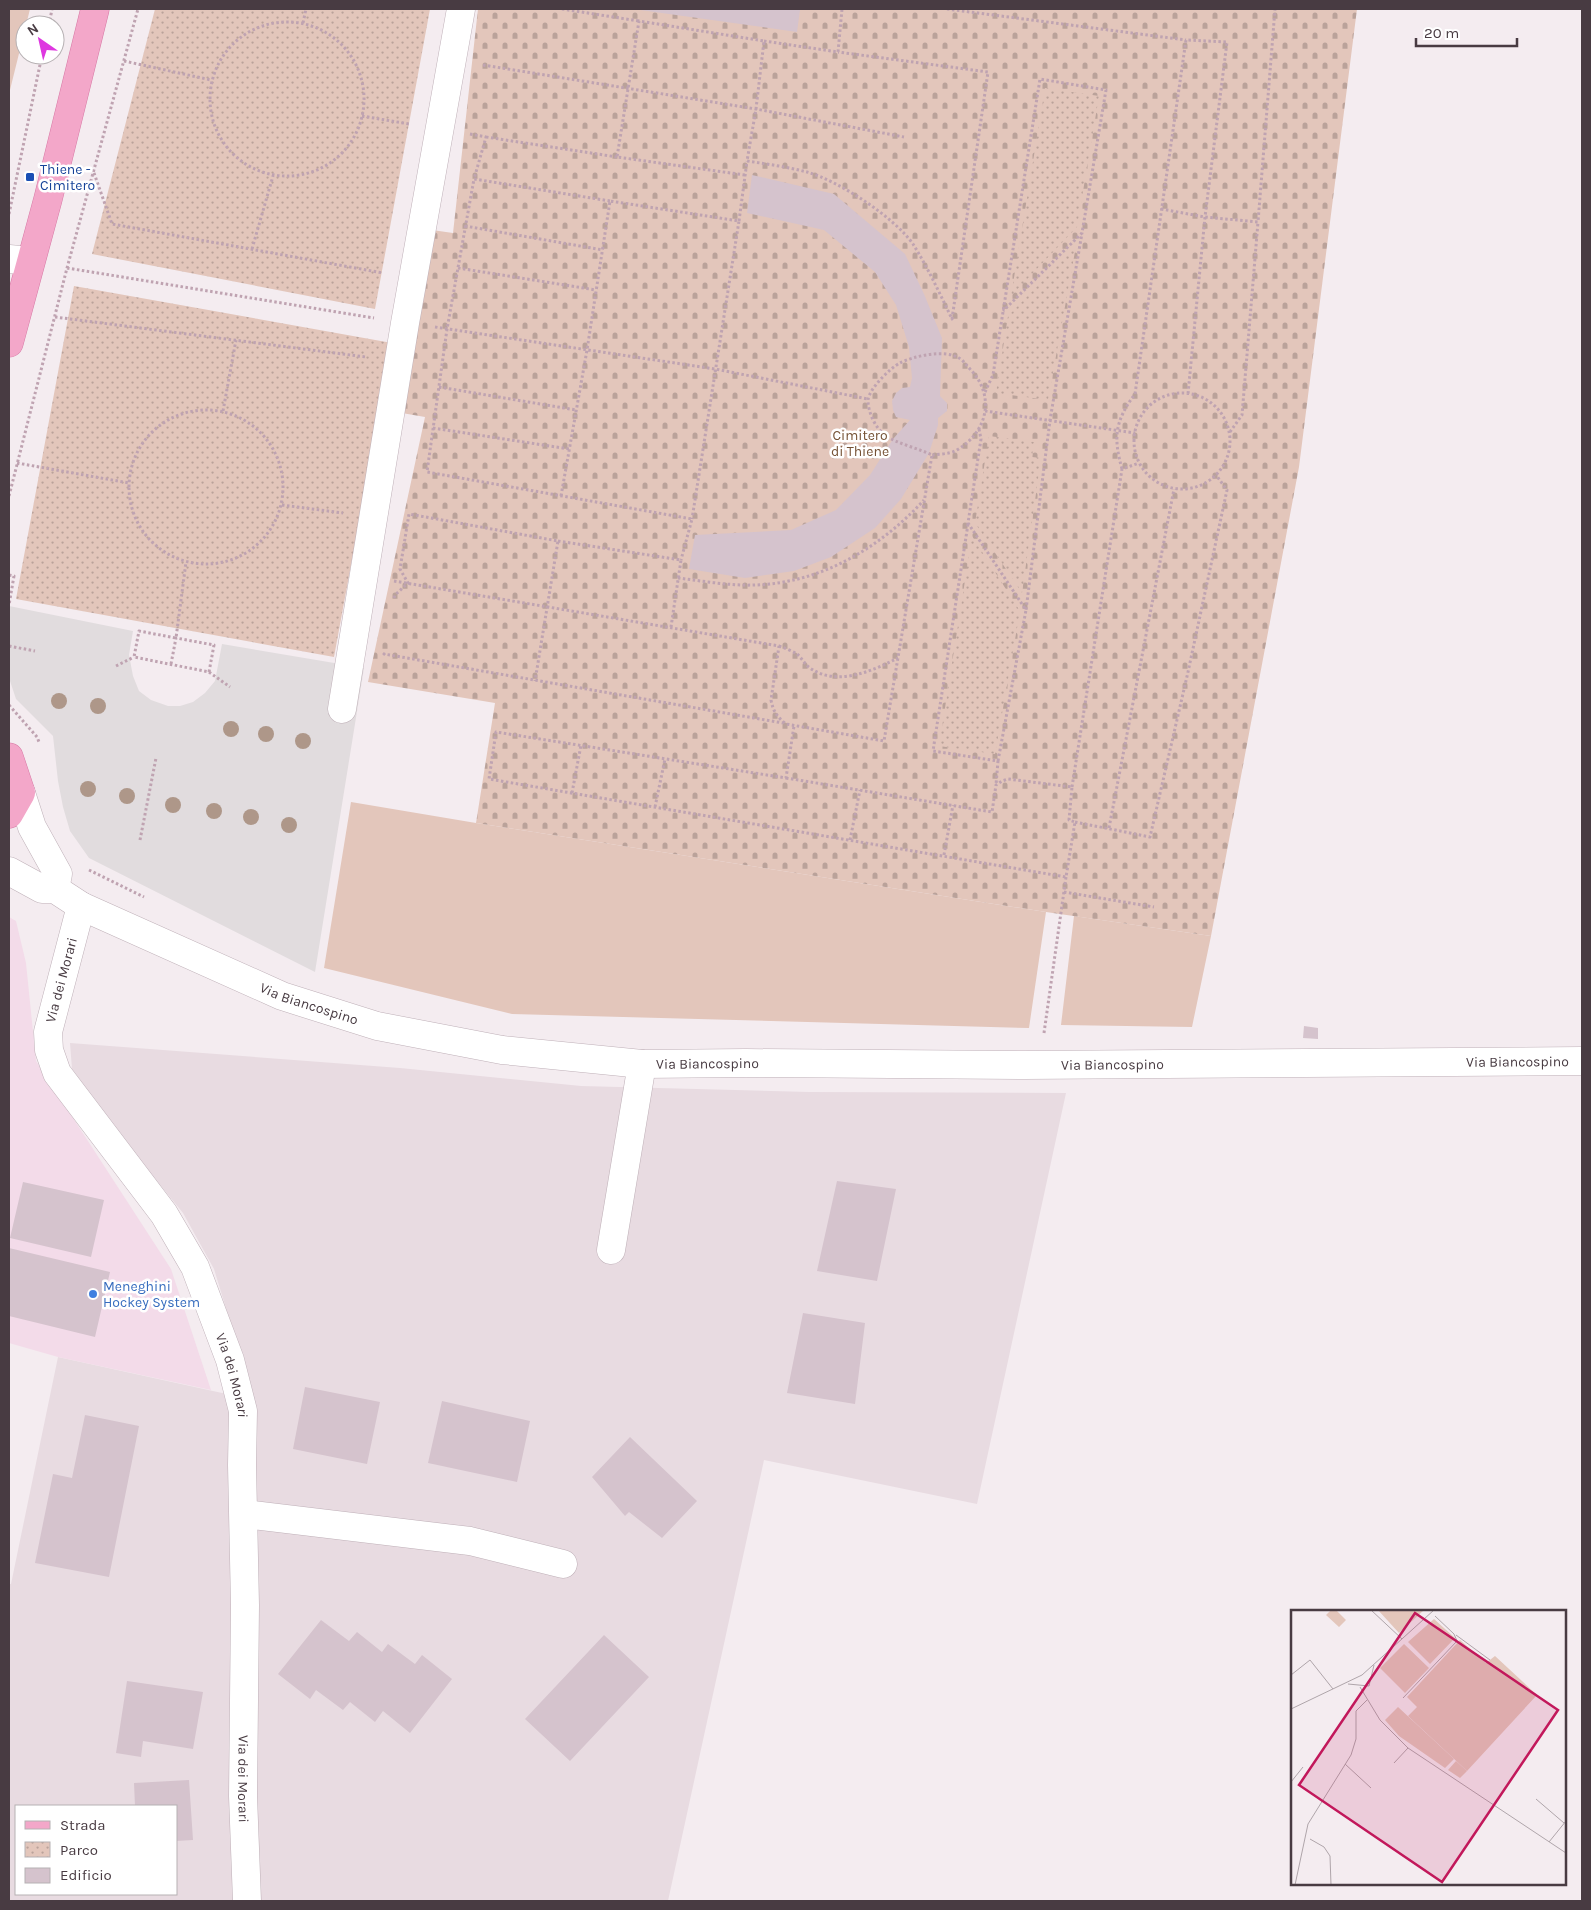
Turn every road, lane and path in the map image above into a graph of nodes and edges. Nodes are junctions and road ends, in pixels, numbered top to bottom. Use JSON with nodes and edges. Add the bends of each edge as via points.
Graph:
{"nodes":[{"id":1,"x":95,"y":9,"type":"edge"},
{"id":2,"x":138,"y":9,"type":"edge"},
{"id":3,"x":306,"y":9,"type":"edge"},
{"id":4,"x":461,"y":9,"type":"edge"},
{"id":5,"x":562,"y":9,"type":"edge"},
{"id":6,"x":842,"y":9,"type":"edge"},
{"id":7,"x":947,"y":9,"type":"edge"},
{"id":8,"x":1275,"y":9,"type":"edge"},
{"id":9,"x":639,"y":22,"type":"junction"},
{"id":10,"x":303,"y":23,"type":"junction"},
{"id":11,"x":1186,"y":40,"type":"junction"},
{"id":12,"x":764,"y":41,"type":"junction"},
{"id":13,"x":838,"y":52,"type":"junction"},
{"id":14,"x":124,"y":61,"type":"junction"},
{"id":15,"x":478,"y":64,"type":"dead end"},
{"id":16,"x":40,"y":65,"type":"edge"},
{"id":17,"x":211,"y":80,"type":"junction"},
{"id":18,"x":629,"y":88,"type":"junction"},
{"id":19,"x":756,"y":109,"type":"junction"},
{"id":20,"x":362,"y":116,"type":"junction"},
{"id":21,"x":439,"y":128,"type":"junction"},
{"id":22,"x":486,"y":137,"type":"dead end"},
{"id":23,"x":904,"y":137,"type":"dead end"},
{"id":24,"x":617,"y":157,"type":"junction"},
{"id":25,"x":747,"y":161,"type":"junction"},
{"id":26,"x":94,"y":173,"type":"junction"},
{"id":27,"x":745,"y":175,"type":"junction"},
{"id":28,"x":272,"y":176,"type":"junction"},
{"id":29,"x":610,"y":201,"type":"junction"},
{"id":30,"x":1161,"y":209,"type":"junction"},
{"id":31,"x":9,"y":214,"type":"edge"},
{"id":32,"x":1205,"y":217,"type":"junction"},
{"id":33,"x":739,"y":221,"type":"junction"},
{"id":34,"x":1258,"y":222,"type":"junction"},
{"id":35,"x":466,"y":226,"type":"junction"},
{"id":36,"x":1082,"y":233,"type":"junction"},
{"id":37,"x":252,"y":249,"type":"junction"},
{"id":38,"x":603,"y":250,"type":"junction"},
{"id":39,"x":20,"y":260,"type":"edge"},
{"id":40,"x":67,"y":268,"type":"junction"},
{"id":41,"x":458,"y":268,"type":"junction"},
{"id":42,"x":388,"y":274,"type":"dead end"},
{"id":43,"x":596,"y":290,"type":"junction"},
{"id":44,"x":1003,"y":311,"type":"junction"},
{"id":45,"x":56,"y":317,"type":"junction"},
{"id":46,"x":404,"y":323,"type":"junction"},
{"id":47,"x":447,"y":329,"type":"junction"},
{"id":48,"x":236,"y":340,"type":"junction"},
{"id":49,"x":9,"y":344,"type":"edge"},
{"id":50,"x":587,"y":350,"type":"junction"},
{"id":51,"x":365,"y":365,"type":"dead end"},
{"id":52,"x":715,"y":369,"type":"junction"},
{"id":53,"x":439,"y":387,"type":"junction"},
{"id":54,"x":984,"y":393,"type":"junction"},
{"id":55,"x":1188,"y":394,"type":"junction"},
{"id":56,"x":868,"y":399,"type":"junction"},
{"id":57,"x":576,"y":410,"type":"junction"},
{"id":58,"x":223,"y":411,"type":"junction"},
{"id":59,"x":985,"y":411,"type":"junction"},
{"id":60,"x":1050,"y":420,"type":"junction"},
{"id":61,"x":979,"y":427,"type":"junction"},
{"id":62,"x":433,"y":428,"type":"junction"},
{"id":63,"x":1116,"y":430,"type":"junction"},
{"id":64,"x":1230,"y":432,"type":"junction"},
{"id":65,"x":1135,"y":433,"type":"junction"},
{"id":66,"x":569,"y":449,"type":"junction"},
{"id":67,"x":932,"y":455,"type":"junction"},
{"id":68,"x":17,"y":463,"type":"junction"},
{"id":69,"x":1139,"y":463,"type":"junction"},
{"id":70,"x":1122,"y":470,"type":"junction"},
{"id":71,"x":1216,"y":475,"type":"junction"},
{"id":72,"x":129,"y":483,"type":"junction"},
{"id":73,"x":1174,"y":489,"type":"junction"},
{"id":74,"x":9,"y":496,"type":"edge"},
{"id":75,"x":561,"y":496,"type":"junction"},
{"id":76,"x":925,"y":498,"type":"junction"},
{"id":77,"x":282,"y":505,"type":"junction"},
{"id":78,"x":373,"y":517,"type":"junction"},
{"id":79,"x":692,"y":519,"type":"junction"},
{"id":80,"x":968,"y":523,"type":"junction"},
{"id":81,"x":558,"y":541,"type":"junction"},
{"id":82,"x":681,"y":560,"type":"junction"},
{"id":83,"x":186,"y":562,"type":"junction"},
{"id":84,"x":9,"y":575,"type":"edge"},
{"id":85,"x":364,"y":576,"type":"junction"},
{"id":86,"x":678,"y":578,"type":"junction"},
{"id":87,"x":408,"y":583,"type":"junction"},
{"id":88,"x":393,"y":603,"type":"dead end"},
{"id":89,"x":9,"y":605,"type":"edge"},
{"id":90,"x":547,"y":606,"type":"junction"},
{"id":91,"x":1026,"y":610,"type":"junction"},
{"id":92,"x":671,"y":628,"type":"junction"},
{"id":93,"x":176,"y":638,"type":"junction"},
{"id":94,"x":9,"y":646,"type":"edge"},
{"id":95,"x":386,"y":646,"type":"dead end"},
{"id":96,"x":779,"y":646,"type":"junction"},
{"id":97,"x":35,"y":651,"type":"dead end"},
{"id":98,"x":134,"y":657,"type":"junction"},
{"id":99,"x":898,"y":658,"type":"junction"},
{"id":100,"x":171,"y":664,"type":"junction"},
{"id":101,"x":116,"y":666,"type":"dead end"},
{"id":102,"x":209,"y":672,"type":"junction"},
{"id":103,"x":535,"y":681,"type":"junction"},
{"id":104,"x":230,"y":688,"type":"dead end"},
{"id":105,"x":342,"y":709,"type":"dead end"},
{"id":106,"x":786,"y":724,"type":"junction"},
{"id":107,"x":794,"y":726,"type":"junction"},
{"id":108,"x":580,"y":745,"type":"junction"},
{"id":109,"x":9,"y":757,"type":"edge"},
{"id":110,"x":156,"y":758,"type":"dead end"},
{"id":111,"x":665,"y":759,"type":"junction"},
{"id":112,"x":998,"y":761,"type":"junction"},
{"id":113,"x":786,"y":778,"type":"junction"},
{"id":114,"x":996,"y":785,"type":"junction"},
{"id":115,"x":1072,"y":788,"type":"junction"},
{"id":116,"x":860,"y":790,"type":"junction"},
{"id":117,"x":572,"y":793,"type":"junction"},
{"id":118,"x":15,"y":803,"type":"edge"},
{"id":119,"x":953,"y":806,"type":"junction"},
{"id":120,"x":656,"y":808,"type":"junction"},
{"id":121,"x":1075,"y":822,"type":"junction"},
{"id":122,"x":1108,"y":828,"type":"junction"},
{"id":123,"x":140,"y":840,"type":"dead end"},
{"id":124,"x":850,"y":840,"type":"junction"},
{"id":125,"x":944,"y":855,"type":"junction"},
{"id":126,"x":87,"y":869,"type":"dead end"},
{"id":127,"x":9,"y":871,"type":"edge"},
{"id":128,"x":1066,"y":877,"type":"junction"},
{"id":129,"x":55,"y":889,"type":"junction"},
{"id":130,"x":1064,"y":892,"type":"junction"},
{"id":131,"x":149,"y":900,"type":"dead end"},
{"id":132,"x":81,"y":906,"type":"junction"},
{"id":133,"x":1154,"y":907,"type":"dead end"},
{"id":134,"x":1044,"y":1036,"type":"dead end"},
{"id":135,"x":1582,"y":1061,"type":"edge"},
{"id":136,"x":642,"y":1064,"type":"junction"},
{"id":137,"x":611,"y":1250,"type":"dead end"},
{"id":138,"x":244,"y":1514,"type":"junction"},
{"id":139,"x":563,"y":1564,"type":"dead end"},
{"id":140,"x":247,"y":1901,"type":"edge"}],
"edges":[{"from":1,"to":39,"type":"main road","via":[[48,199]]},
{"from":2,"to":14,"type":"path"},
{"from":3,"to":10,"type":"path"},
{"from":4,"to":21,"type":"street"},
{"from":5,"to":9,"type":"path"},
{"from":6,"to":13,"type":"path"},
{"from":7,"to":11,"type":"path"},
{"from":8,"to":34,"type":"path"},
{"from":9,"to":12,"type":"path"},
{"from":9,"to":18,"type":"path"},
{"from":10,"to":17,"type":"path","via":[[283,21],[264,24],[245,33],[230,45]]},
{"from":10,"to":20,"type":"path","via":[[323,29],[353,57],[363,89]]},
{"from":11,"to":30,"type":"path"},
{"from":11,"to":32,"type":"path","via":[[1227,42]]},
{"from":12,"to":13,"type":"path"},
{"from":12,"to":19,"type":"path"},
{"from":13,"to":25,"type":"path","via":[[988,72],[952,319],[912,243],[864,200],[809,172]]},
{"from":14,"to":17,"type":"path"},
{"from":14,"to":26,"type":"path"},
{"from":15,"to":18,"type":"path"},
{"from":16,"to":31,"type":"path"},
{"from":17,"to":28,"type":"path","via":[[212,120],[220,139],[248,166]]},
{"from":18,"to":19,"type":"path"},
{"from":18,"to":24,"type":"path"},
{"from":19,"to":23,"type":"path"},
{"from":19,"to":25,"type":"path"},
{"from":20,"to":21,"type":"path"},
{"from":20,"to":28,"type":"path","via":[[355,136],[343,152],[326,165],[308,173]]},
{"from":21,"to":46,"type":"street"},
{"from":22,"to":24,"type":"path"},
{"from":24,"to":27,"type":"path"},
{"from":25,"to":27,"type":"path"},
{"from":26,"to":37,"type":"path","via":[[112,224]]},
{"from":26,"to":40,"type":"path"},
{"from":27,"to":33,"type":"path"},
{"from":28,"to":37,"type":"path"},
{"from":29,"to":33,"type":"path"},
{"from":29,"to":35,"type":"path","via":[[474,179]]},
{"from":29,"to":38,"type":"path"},
{"from":30,"to":32,"type":"path"},
{"from":30,"to":63,"type":"path","via":[[1135,394],[1119,418]]},
{"from":32,"to":34,"type":"path"},
{"from":32,"to":55,"type":"path"},
{"from":33,"to":52,"type":"path"},
{"from":34,"to":64,"type":"path","via":[[1242,414]]},
{"from":35,"to":38,"type":"path"},
{"from":35,"to":41,"type":"path"},
{"from":36,"to":44,"type":"path"},
{"from":36,"to":44,"type":"path","via":[[1106,90],[1040,79]]},
{"from":36,"to":60,"type":"path"},
{"from":37,"to":42,"type":"path"},
{"from":38,"to":43,"type":"path"},
{"from":39,"to":49,"type":"main road"},
{"from":40,"to":45,"type":"path"},
{"from":40,"to":46,"type":"path"},
{"from":41,"to":43,"type":"path"},
{"from":41,"to":47,"type":"path"},
{"from":43,"to":50,"type":"path"},
{"from":44,"to":54,"type":"path","via":[[993,375]]},
{"from":45,"to":48,"type":"path"},
{"from":45,"to":68,"type":"path"},
{"from":46,"to":47,"type":"path"},
{"from":46,"to":78,"type":"street"},
{"from":47,"to":50,"type":"path"},
{"from":47,"to":53,"type":"path"},
{"from":48,"to":51,"type":"path","via":[[366,356]]},
{"from":48,"to":58,"type":"path"},
{"from":50,"to":52,"type":"path"},
{"from":50,"to":57,"type":"path"},
{"from":52,"to":56,"type":"path"},
{"from":52,"to":79,"type":"path"},
{"from":53,"to":57,"type":"path"},
{"from":53,"to":62,"type":"path"},
{"from":54,"to":56,"type":"path","via":[[980,382],[958,357],[942,354],[923,355],[898,364],[875,385]]},
{"from":54,"to":59,"type":"path"},
{"from":55,"to":64,"type":"path","via":[[1213,404],[1224,417]]},
{"from":55,"to":65,"type":"path","via":[[1166,396],[1151,404]]},
{"from":56,"to":67,"type":"path","via":[[872,420],[886,436]]},
{"from":57,"to":66,"type":"path"},
{"from":58,"to":72,"type":"path","via":[[203,409],[165,421],[138,450]]},
{"from":58,"to":77,"type":"path","via":[[243,418],[272,446],[281,464]]},
{"from":59,"to":60,"type":"path"},
{"from":59,"to":61,"type":"path"},
{"from":60,"to":63,"type":"path"},
{"from":60,"to":91,"type":"path"},
{"from":61,"to":67,"type":"path","via":[[973,438],[953,452]]},
{"from":61,"to":80,"type":"path","via":[[982,439]]},
{"from":62,"to":66,"type":"path"},
{"from":62,"to":75,"type":"path","via":[[428,472]]},
{"from":63,"to":65,"type":"path"},
{"from":63,"to":70,"type":"path"},
{"from":64,"to":71,"type":"path","via":[[1230,449]]},
{"from":65,"to":69,"type":"path"},
{"from":66,"to":75,"type":"path"},
{"from":67,"to":76,"type":"path"},
{"from":68,"to":72,"type":"path"},
{"from":68,"to":74,"type":"path"},
{"from":69,"to":70,"type":"path"},
{"from":69,"to":73,"type":"path","via":[[1160,484]]},
{"from":70,"to":115,"type":"path"},
{"from":71,"to":73,"type":"path","via":[[1190,489]]},
{"from":71,"to":122,"type":"path","via":[[1226,490],[1150,837]]},
{"from":72,"to":83,"type":"path","via":[[131,509],[139,527],[152,543]]},
{"from":73,"to":122,"type":"path"},
{"from":75,"to":79,"type":"path"},
{"from":76,"to":86,"type":"path","via":[[888,535],[860,554],[821,573],[754,585]]},
{"from":76,"to":99,"type":"path"},
{"from":77,"to":78,"type":"path"},
{"from":77,"to":83,"type":"path","via":[[275,524],[246,554],[227,562],[207,565]]},
{"from":78,"to":85,"type":"street"},
{"from":79,"to":82,"type":"path"},
{"from":80,"to":91,"type":"path"},
{"from":80,"to":112,"type":"path","via":[[933,751]]},
{"from":81,"to":82,"type":"path"},
{"from":81,"to":87,"type":"path","via":[[409,514],[400,569]]},
{"from":81,"to":90,"type":"path"},
{"from":82,"to":86,"type":"path"},
{"from":83,"to":93,"type":"path"},
{"from":84,"to":89,"type":"path","via":[[14,576]]},
{"from":85,"to":87,"type":"path"},
{"from":85,"to":105,"type":"street"},
{"from":86,"to":92,"type":"path"},
{"from":87,"to":88,"type":"path","via":[[395,595]]},
{"from":87,"to":90,"type":"path"},
{"from":90,"to":92,"type":"path"},
{"from":90,"to":103,"type":"path"},
{"from":91,"to":112,"type":"path"},
{"from":92,"to":96,"type":"path"},
{"from":93,"to":98,"type":"path","via":[[139,631]]},
{"from":93,"to":100,"type":"path"},
{"from":93,"to":102,"type":"path","via":[[214,645]]},
{"from":94,"to":97,"type":"path"},
{"from":95,"to":103,"type":"path","via":[[384,654]]},
{"from":96,"to":99,"type":"path","via":[[797,654],[809,668],[822,675],[839,678],[880,667]]},
{"from":96,"to":106,"type":"path","via":[[771,700],[772,708]]},
{"from":98,"to":100,"type":"path"},
{"from":98,"to":101,"type":"path"},
{"from":99,"to":107,"type":"path","via":[[884,740]]},
{"from":100,"to":102,"type":"path"},
{"from":102,"to":104,"type":"path"},
{"from":103,"to":106,"type":"path"},
{"from":106,"to":107,"type":"path"},
{"from":107,"to":113,"type":"path"},
{"from":108,"to":111,"type":"path"},
{"from":108,"to":117,"type":"path"},
{"from":108,"to":117,"type":"path","via":[[496,732],[489,779]]},
{"from":109,"to":118,"type":"main road"},
{"from":110,"to":123,"type":"path"},
{"from":111,"to":113,"type":"path"},
{"from":111,"to":120,"type":"path"},
{"from":112,"to":114,"type":"path"},
{"from":113,"to":116,"type":"path"},
{"from":114,"to":115,"type":"path","via":[[1008,779]]},
{"from":114,"to":119,"type":"path","via":[[992,812]]},
{"from":115,"to":121,"type":"path","via":[[1068,820]]},
{"from":116,"to":119,"type":"path"},
{"from":116,"to":124,"type":"path"},
{"from":117,"to":120,"type":"path"},
{"from":118,"to":129,"type":"street","via":[[58,874]]},
{"from":119,"to":125,"type":"path"},
{"from":120,"to":124,"type":"path"},
{"from":121,"to":122,"type":"path"},
{"from":121,"to":128,"type":"path"},
{"from":124,"to":125,"type":"path"},
{"from":125,"to":128,"type":"path"},
{"from":126,"to":131,"type":"path"},
{"from":127,"to":129,"type":"street","name":"Via Biancospino","via":[[42,889]]},
{"from":128,"to":130,"type":"path"},
{"from":129,"to":132,"type":"street","name":"Via Biancospino"},
{"from":130,"to":133,"type":"path"},
{"from":130,"to":134,"type":"path"},
{"from":132,"to":136,"type":"street","name":"Via Biancospino","via":[[282,996],[377,1026],[502,1050]]},
{"from":132,"to":138,"type":"street","name":"Via dei Morari","via":[[48,1032],[49,1050],[57,1073],[164,1214],[195,1267],[230,1360],[243,1411]]},
{"from":135,"to":136,"type":"street","name":"Via Biancospino"},
{"from":136,"to":137,"type":"street","name":"Via Biancospino"},
{"from":138,"to":139,"type":"street","via":[[470,1541]]},
{"from":138,"to":140,"type":"street","name":"Via dei Morari","via":[[243,1796]]}]}
